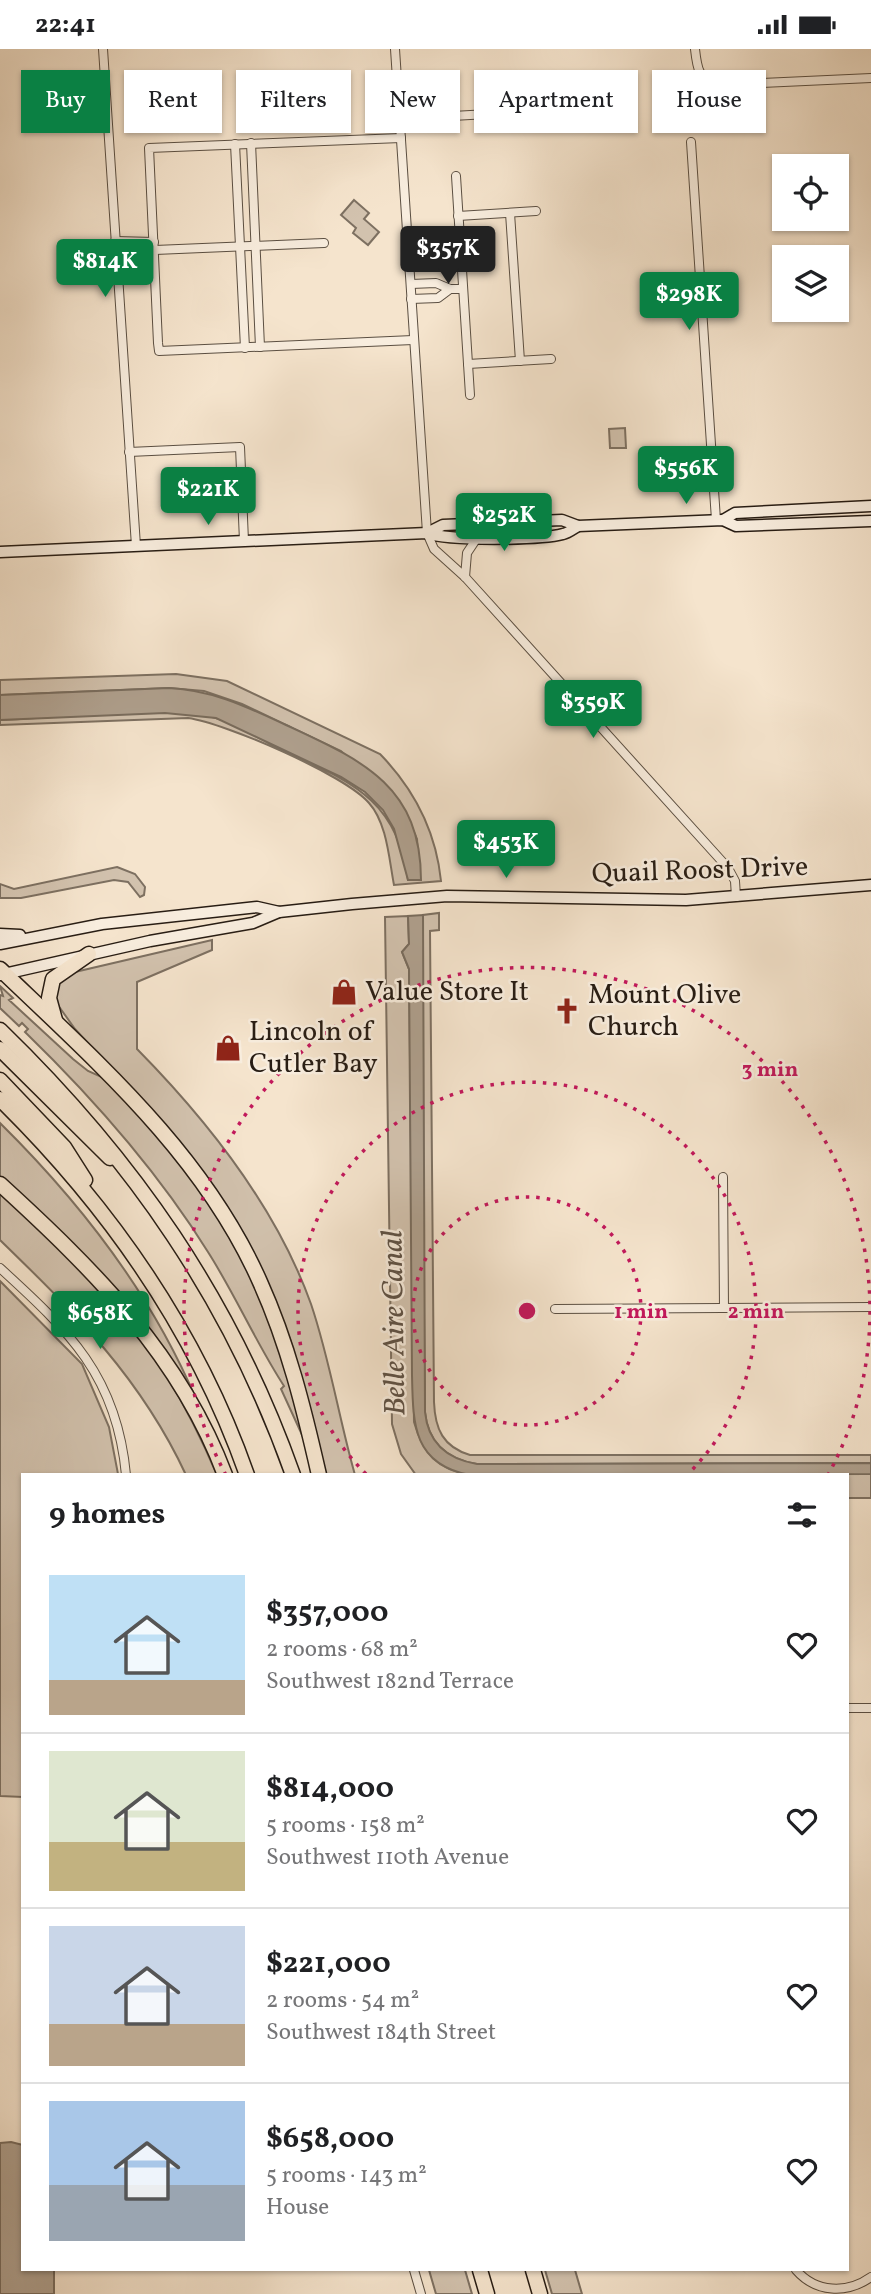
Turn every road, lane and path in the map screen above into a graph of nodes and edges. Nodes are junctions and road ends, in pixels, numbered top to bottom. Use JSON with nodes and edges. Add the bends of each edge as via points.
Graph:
{"nodes":[{"id":1,"x":103,"y":49,"type":"edge"},
{"id":2,"x":395,"y":49,"type":"edge"},
{"id":3,"x":695,"y":49,"type":"edge"},
{"id":4,"x":396,"y":70,"type":"edge"},
{"id":5,"x":871,"y":78,"type":"edge"},
{"id":6,"x":401,"y":133,"type":"edge"},
{"id":7,"x":401,"y":138,"type":"junction"},
{"id":8,"x":691,"y":142,"type":"dead end"},
{"id":9,"x":251,"y":143,"type":"junction"},
{"id":10,"x":235,"y":144,"type":"junction"},
{"id":11,"x":456,"y":176,"type":"dead end"},
{"id":12,"x":536,"y":211,"type":"dead end"},
{"id":13,"x":510,"y":213,"type":"junction"},
{"id":14,"x":458,"y":216,"type":"junction"},
{"id":15,"x":115,"y":241,"type":"junction"},
{"id":16,"x":324,"y":243,"type":"dead end"},
{"id":17,"x":240,"y":246,"type":"junction"},
{"id":18,"x":256,"y":246,"type":"junction"},
{"id":19,"x":154,"y":250,"type":"junction"},
{"id":20,"x":117,"y":263,"type":"junction"},
{"id":21,"x":411,"y":284,"type":"junction"},
{"id":22,"x":450,"y":289,"type":"junction"},
{"id":23,"x":463,"y":289,"type":"junction"},
{"id":24,"x":411,"y":299,"type":"junction"},
{"id":25,"x":414,"y":341,"type":"junction"},
{"id":26,"x":260,"y":347,"type":"junction"},
{"id":27,"x":245,"y":348,"type":"junction"},
{"id":28,"x":551,"y":359,"type":"dead end"},
{"id":29,"x":520,"y":361,"type":"junction"},
{"id":30,"x":468,"y":364,"type":"junction"},
{"id":31,"x":470,"y":395,"type":"dead end"},
{"id":32,"x":130,"y":452,"type":"junction"},
{"id":33,"x":871,"y":506,"type":"edge"},
{"id":34,"x":720,"y":520,"type":"junction"},
{"id":35,"x":871,"y":521,"type":"edge"},
{"id":36,"x":578,"y":526,"type":"junction"},
{"id":37,"x":427,"y":533,"type":"junction"},
{"id":38,"x":478,"y":538,"type":"junction"},
{"id":39,"x":244,"y":541,"type":"junction"},
{"id":40,"x":136,"y":546,"type":"junction"},
{"id":41,"x":0,"y":552,"type":"edge"},
{"id":42,"x":465,"y":577,"type":"junction"},
{"id":43,"x":871,"y":885,"type":"edge"},
{"id":44,"x":736,"y":897,"type":"junction"},
{"id":45,"x":279,"y":912,"type":"junction"},
{"id":46,"x":0,"y":934,"type":"edge"},
{"id":47,"x":37,"y":936,"type":"junction"},
{"id":48,"x":0,"y":944,"type":"edge"},
{"id":49,"x":89,"y":954,"type":"junction"},
{"id":50,"x":2,"y":972,"type":"edge"},
{"id":51,"x":56,"y":1021,"type":"junction"},
{"id":52,"x":0,"y":1030,"type":"edge"},
{"id":53,"x":0,"y":1049,"type":"edge"},
{"id":54,"x":0,"y":1080,"type":"edge"},
{"id":55,"x":0,"y":1099,"type":"edge"},
{"id":56,"x":723,"y":1177,"type":"dead end"},
{"id":57,"x":137,"y":1183,"type":"junction"},
{"id":58,"x":0,"y":1184,"type":"edge"},
{"id":59,"x":110,"y":1220,"type":"junction"},
{"id":60,"x":0,"y":1268,"type":"edge"},
{"id":61,"x":871,"y":1307,"type":"edge"},
{"id":62,"x":724,"y":1308,"type":"junction"},
{"id":63,"x":555,"y":1309,"type":"dead end"},
{"id":64,"x":126,"y":1473,"type":"edge"},
{"id":65,"x":224,"y":1473,"type":"edge"},
{"id":66,"x":246,"y":1473,"type":"edge"},
{"id":67,"x":292,"y":1473,"type":"edge"},
{"id":68,"x":319,"y":1473,"type":"edge"},
{"id":69,"x":849,"y":1708,"type":"edge"},
{"id":70,"x":871,"y":1708,"type":"edge"},
{"id":71,"x":414,"y":2271,"type":"edge"},
{"id":72,"x":480,"y":2271,"type":"edge"},
{"id":73,"x":533,"y":2271,"type":"edge"},
{"id":74,"x":797,"y":2271,"type":"edge"},
{"id":75,"x":871,"y":2277,"type":"edge"},
{"id":76,"x":421,"y":2294,"type":"edge"},
{"id":77,"x":487,"y":2294,"type":"edge"},
{"id":78,"x":540,"y":2294,"type":"edge"}],
"edges":[{"from":1,"to":15,"type":"street"},
{"from":2,"to":4,"type":"street"},
{"from":3,"to":5,"type":"street","via":[[698,71],[717,85]]},
{"from":6,"to":7,"type":"street"},
{"from":7,"to":9,"type":"street"},
{"from":7,"to":21,"type":"street"},
{"from":8,"to":34,"type":"street"},
{"from":9,"to":10,"type":"street"},
{"from":9,"to":18,"type":"street"},
{"from":10,"to":17,"type":"street"},
{"from":10,"to":19,"type":"street","via":[[149,148]]},
{"from":11,"to":14,"type":"street"},
{"from":12,"to":13,"type":"street"},
{"from":13,"to":14,"type":"street"},
{"from":13,"to":29,"type":"street"},
{"from":14,"to":23,"type":"street"},
{"from":15,"to":19,"type":"street"},
{"from":15,"to":20,"type":"street"},
{"from":16,"to":18,"type":"street"},
{"from":17,"to":18,"type":"street"},
{"from":17,"to":19,"type":"street"},
{"from":17,"to":27,"type":"street"},
{"from":18,"to":26,"type":"street"},
{"from":19,"to":20,"type":"street"},
{"from":19,"to":27,"type":"street","via":[[159,351]]},
{"from":20,"to":32,"type":"street"},
{"from":21,"to":22,"type":"street","via":[[436,283]]},
{"from":21,"to":24,"type":"street"},
{"from":22,"to":23,"type":"street"},
{"from":22,"to":24,"type":"street","via":[[438,298]]},
{"from":23,"to":30,"type":"street"},
{"from":24,"to":25,"type":"street"},
{"from":25,"to":26,"type":"street"},
{"from":25,"to":37,"type":"street"},
{"from":26,"to":27,"type":"street"},
{"from":28,"to":29,"type":"street"},
{"from":29,"to":30,"type":"street"},
{"from":30,"to":31,"type":"street"},
{"from":32,"to":39,"type":"street","via":[[240,447]]},
{"from":32,"to":40,"type":"street"},
{"from":33,"to":34,"type":"main road","via":[[735,513]]},
{"from":34,"to":35,"type":"main road","via":[[736,526]]},
{"from":34,"to":36,"type":"main road"},
{"from":36,"to":37,"type":"main road","via":[[562,520],[443,526]]},
{"from":36,"to":38,"type":"main road","via":[[563,534]]},
{"from":37,"to":38,"type":"main road","via":[[444,539]]},
{"from":37,"to":39,"type":"main road"},
{"from":37,"to":42,"type":"street","via":[[434,549]]},
{"from":38,"to":42,"type":"street","via":[[467,553]]},
{"from":39,"to":40,"type":"main road"},
{"from":40,"to":41,"type":"main road"},
{"from":42,"to":44,"type":"street","via":[[728,868]]},
{"from":43,"to":44,"type":"main road","name":"Quail Roost Drive"},
{"from":44,"to":45,"type":"main road","name":"Quail Roost Drive","via":[[639,901],[441,896]]},
{"from":45,"to":47,"type":"main road","name":"Quail Roost Drive","via":[[257,907]]},
{"from":45,"to":49,"type":"main road","name":"Quail Roost Drive","via":[[253,923]]},
{"from":46,"to":47,"type":"main road"},
{"from":47,"to":48,"type":"main road","name":"Quail Roost Drive"},
{"from":49,"to":50,"type":"main road","name":"Quail Roost Drive"},
{"from":49,"to":51,"type":"highway","via":[[53,979],[49,998]]},
{"from":50,"to":51,"type":"highway"},
{"from":51,"to":68,"type":"highway","via":[[164,1132],[230,1224],[260,1280],[282,1336]]},
{"from":52,"to":57,"type":"highway","via":[[72,1101]]},
{"from":53,"to":57,"type":"highway"},
{"from":54,"to":59,"type":"highway","via":[[64,1146]]},
{"from":55,"to":59,"type":"highway"},
{"from":56,"to":62,"type":"street"},
{"from":57,"to":67,"type":"highway","via":[[196,1268],[230,1328]]},
{"from":58,"to":65,"type":"highway","via":[[90,1268],[139,1325],[183,1389]]},
{"from":59,"to":66,"type":"highway","via":[[186,1338]]},
{"from":60,"to":64,"type":"street","via":[[65,1328],[89,1361],[112,1411]]},
{"from":61,"to":62,"type":"street"},
{"from":62,"to":63,"type":"street"},
{"from":69,"to":70,"type":"street"},
{"from":71,"to":76,"type":"street"},
{"from":72,"to":77,"type":"highway"},
{"from":73,"to":78,"type":"highway"},
{"from":74,"to":75,"type":"street","via":[[815,2286],[838,2291]]}]}
